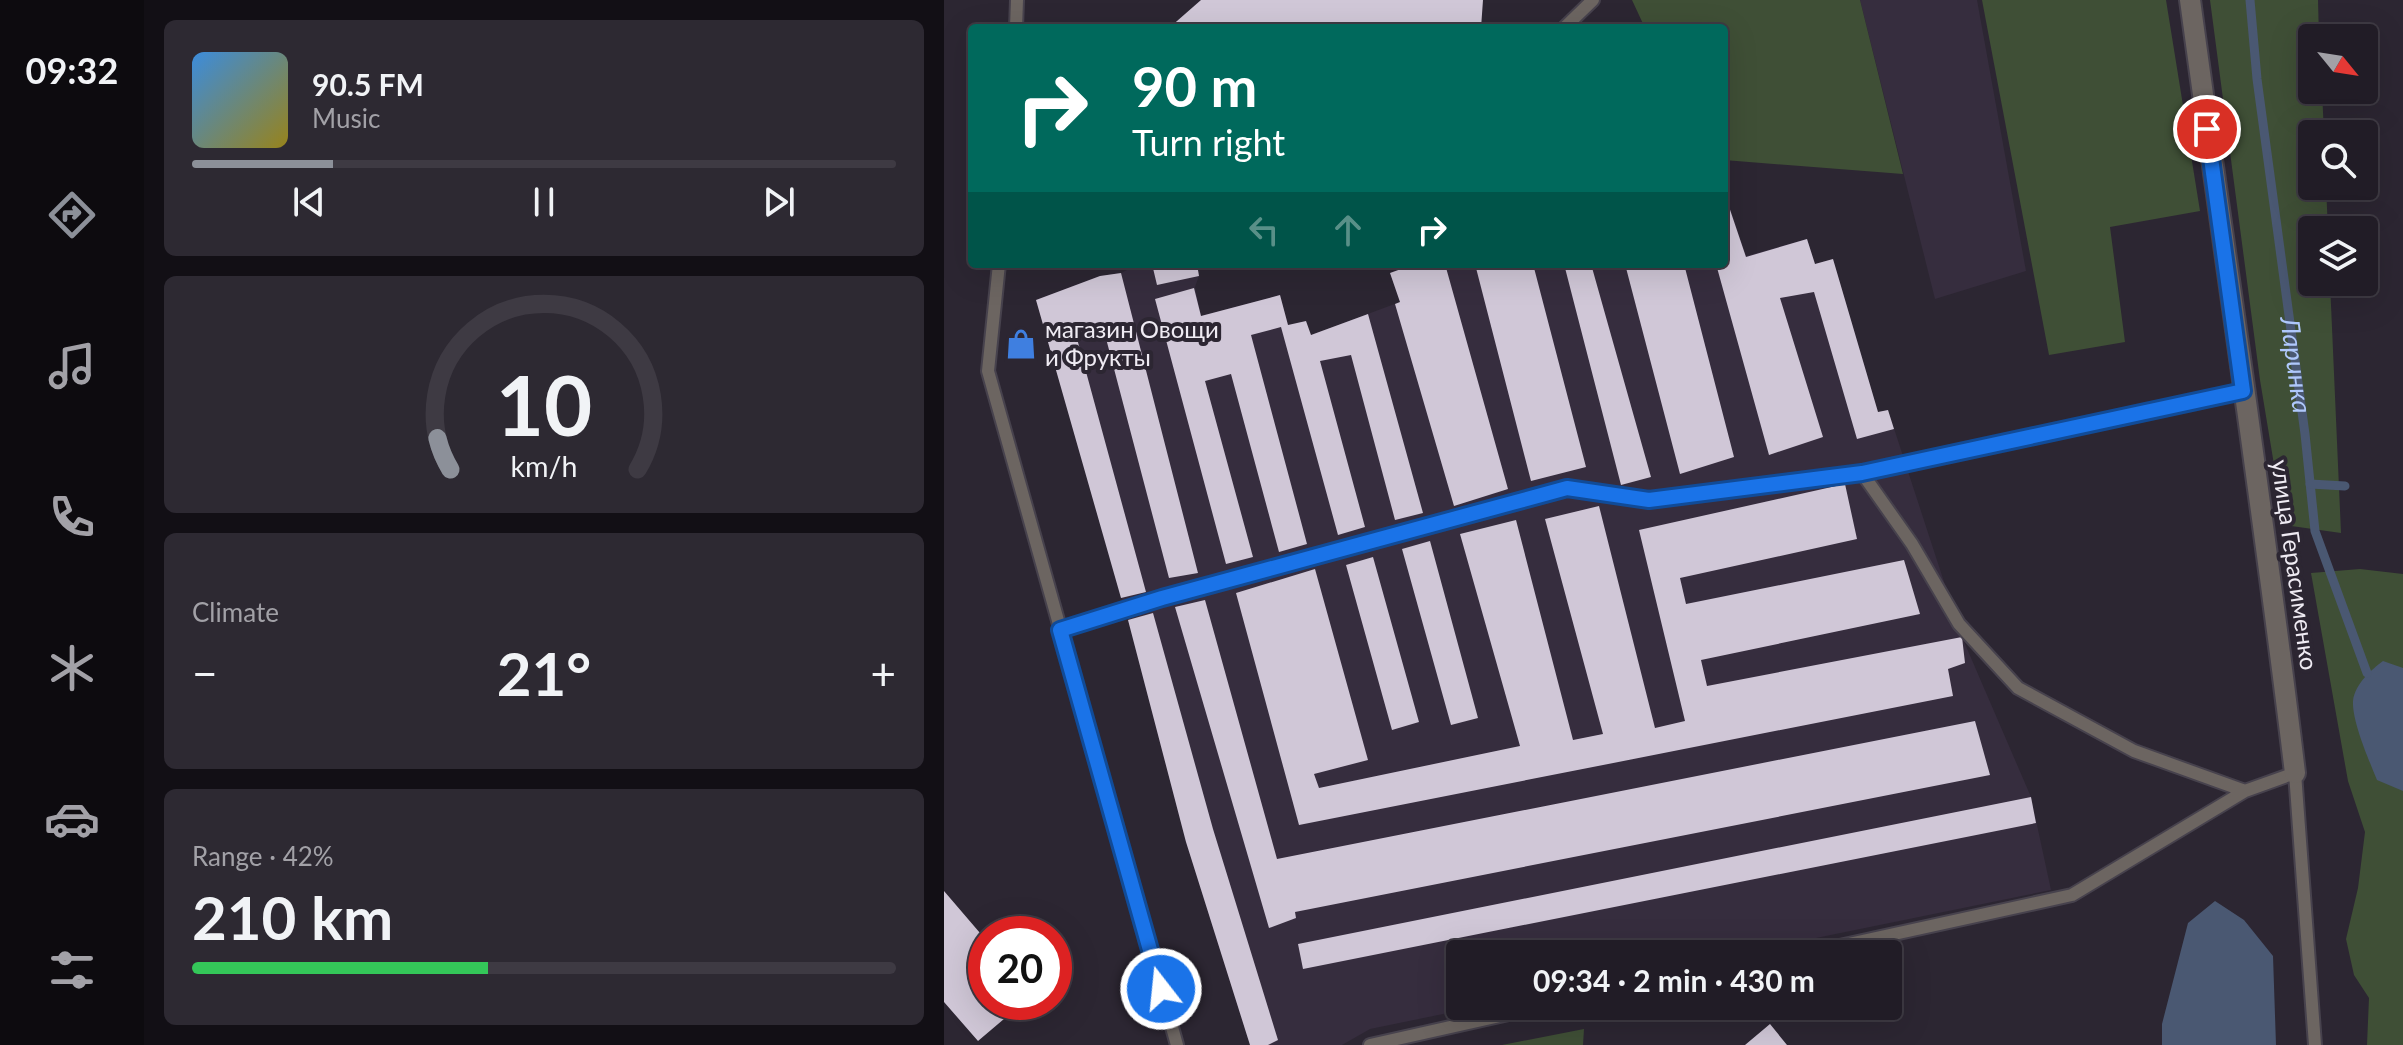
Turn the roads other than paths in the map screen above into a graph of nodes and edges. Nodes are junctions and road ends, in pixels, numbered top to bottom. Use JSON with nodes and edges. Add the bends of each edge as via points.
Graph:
{"nodes":[{"id":1,"x":1017,"y":0,"type":"edge"},
{"id":2,"x":1593,"y":0,"type":"edge"},
{"id":3,"x":2190,"y":0,"type":"edge"},
{"id":4,"x":1016,"y":24,"type":"edge"},
{"id":5,"x":1568,"y":24,"type":"edge"},
{"id":6,"x":999,"y":268,"type":"edge"},
{"id":7,"x":2243,"y":391,"type":"junction"},
{"id":8,"x":1862,"y":473,"type":"junction"},
{"id":9,"x":1060,"y":630,"type":"junction"},
{"id":10,"x":2295,"y":773,"type":"junction"},
{"id":11,"x":2245,"y":791,"type":"junction"},
{"id":12,"x":1867,"y":940,"type":"edge"},
{"id":13,"x":1482,"y":1020,"type":"edge"},
{"id":14,"x":1177,"y":1045,"type":"edge"},
{"id":15,"x":1370,"y":1045,"type":"edge"},
{"id":16,"x":2315,"y":1045,"type":"edge"}],
"edges":[{"from":1,"to":4,"type":"lane"},
{"from":2,"to":5,"type":"lane"},
{"from":3,"to":7,"type":"street","name":"улица Герасименко"},
{"from":6,"to":9,"type":"lane","via":[[988,371]]},
{"from":7,"to":8,"type":"lane"},
{"from":7,"to":10,"type":"street","name":"улица Герасименко"},
{"from":8,"to":9,"type":"lane","via":[[1649,500],[1567,488]]},
{"from":8,"to":11,"type":"lane","via":[[1959,624],[2018,688],[2134,751]]},
{"from":9,"to":14,"type":"lane"},
{"from":10,"to":11,"type":"lane"},
{"from":10,"to":16,"type":"lane","name":"улица Герасименко"},
{"from":11,"to":12,"type":"lane","via":[[2072,895]]},
{"from":13,"to":15,"type":"lane"}]}
